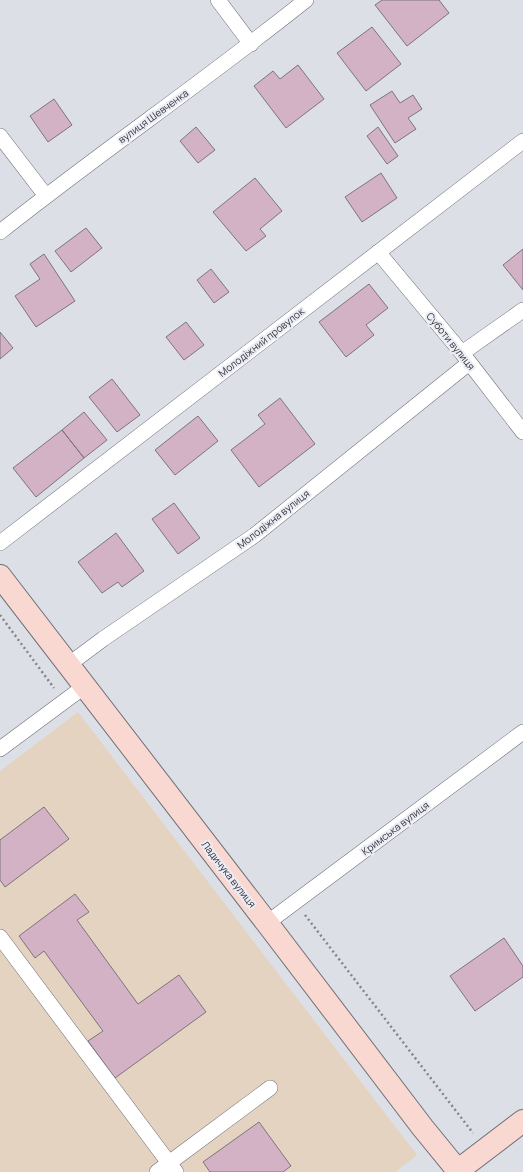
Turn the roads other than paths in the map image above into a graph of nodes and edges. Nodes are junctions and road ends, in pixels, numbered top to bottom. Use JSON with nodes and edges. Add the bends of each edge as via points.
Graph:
{"nodes":[{"id":1,"x":218,"y":0,"type":"edge"},
{"id":2,"x":306,"y":0,"type":"edge"},
{"id":3,"x":251,"y":44,"type":"junction"},
{"id":4,"x":0,"y":136,"type":"edge"},
{"id":5,"x":523,"y":141,"type":"edge"},
{"id":6,"x":46,"y":196,"type":"junction"},
{"id":7,"x":0,"y":232,"type":"edge"},
{"id":8,"x":378,"y":252,"type":"junction"},
{"id":9,"x":523,"y":310,"type":"edge"},
{"id":10,"x":465,"y":358,"type":"junction"},
{"id":11,"x":523,"y":432,"type":"edge"},
{"id":12,"x":0,"y":543,"type":"edge"},
{"id":13,"x":0,"y":576,"type":"edge"},
{"id":14,"x":68,"y":665,"type":"junction"},
{"id":15,"x":85,"y":686,"type":"junction"},
{"id":16,"x":523,"y":732,"type":"edge"},
{"id":17,"x":0,"y":750,"type":"edge"},
{"id":18,"x":267,"y":923,"type":"junction"},
{"id":19,"x":0,"y":937,"type":"edge"},
{"id":20,"x":270,"y":1088,"type":"dead end"},
{"id":21,"x":523,"y":1121,"type":"edge"},
{"id":22,"x":173,"y":1167,"type":"edge"},
{"id":23,"x":157,"y":1172,"type":"edge"},
{"id":24,"x":458,"y":1172,"type":"edge"}],
"edges":[{"from":1,"to":3,"type":"street"},
{"from":2,"to":3,"type":"street","name":"вулиця Шевченка"},
{"from":3,"to":6,"type":"street","name":"вулиця Шевченка"},
{"from":4,"to":6,"type":"street"},
{"from":5,"to":8,"type":"street","name":"Молодіжний провулок"},
{"from":6,"to":7,"type":"street","name":"вулиця Шевченка"},
{"from":8,"to":10,"type":"street","name":"Суботи вулиця"},
{"from":8,"to":12,"type":"street","name":"Молодіжний провулок"},
{"from":9,"to":10,"type":"street","name":"Молодіжна вулиця"},
{"from":10,"to":11,"type":"street","name":"Суботи вулиця"},
{"from":10,"to":14,"type":"street","name":"Молодіжна вулиця","via":[[255,535]]},
{"from":13,"to":14,"type":"street","name":"Ладичука вулиця"},
{"from":14,"to":15,"type":"street","name":"Ладичука вулиця"},
{"from":15,"to":17,"type":"street"},
{"from":15,"to":18,"type":"street","name":"Ладичука вулиця"},
{"from":16,"to":18,"type":"street","name":"Кримська вулиця"},
{"from":18,"to":24,"type":"street","name":"Ладичука вулиця"},
{"from":19,"to":22,"type":"street"},
{"from":20,"to":22,"type":"street"},
{"from":21,"to":24,"type":"street"},
{"from":22,"to":23,"type":"street"}]}
